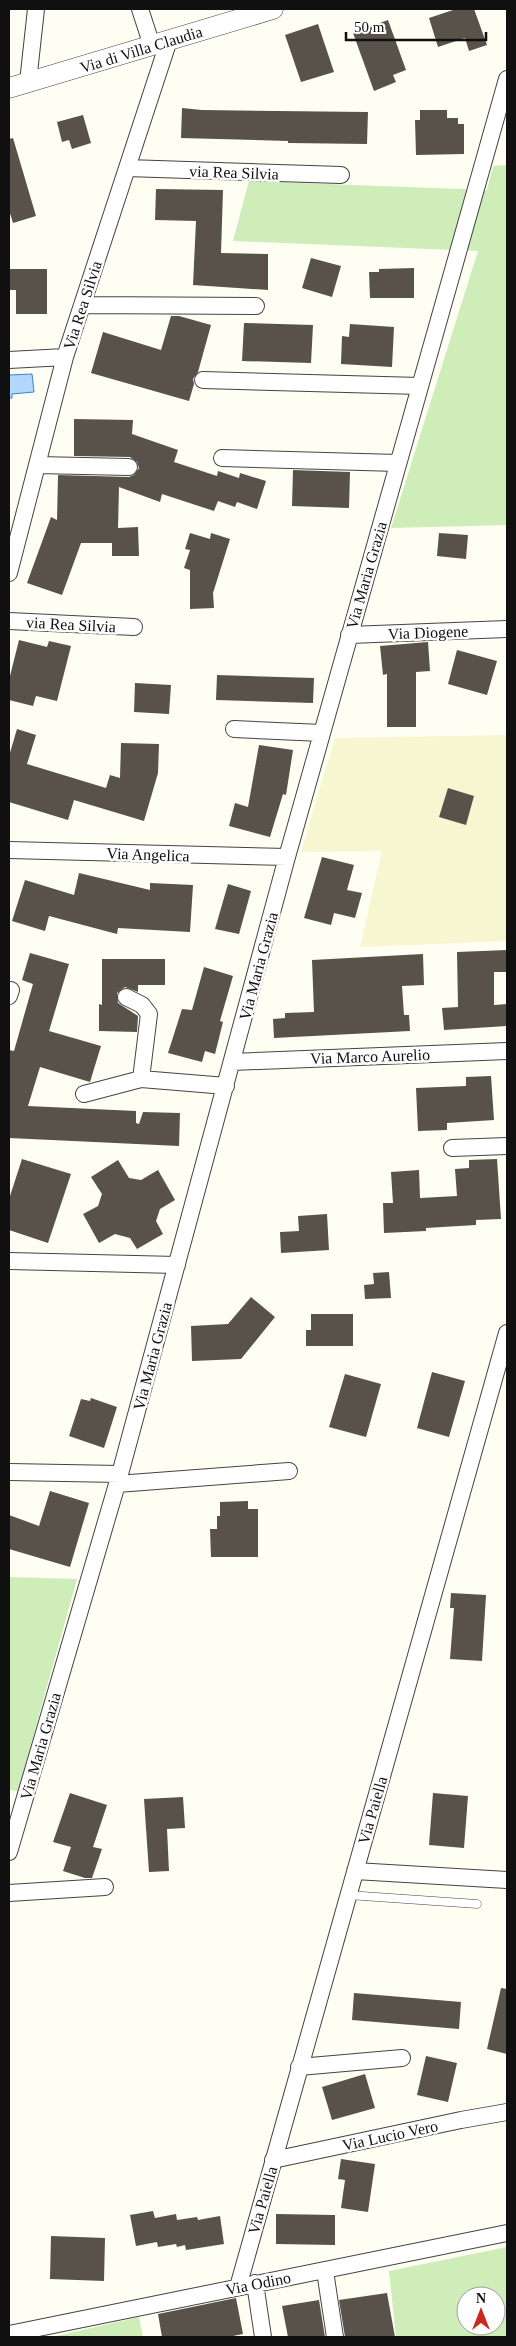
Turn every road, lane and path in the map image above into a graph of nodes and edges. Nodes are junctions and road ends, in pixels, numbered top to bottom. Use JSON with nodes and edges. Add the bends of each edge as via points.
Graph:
{"nodes":[{"id":1,"x":36,"y":9,"type":"edge"},
{"id":2,"x":140,"y":9,"type":"edge"},
{"id":3,"x":273,"y":9,"type":"edge"},
{"id":4,"x":161,"y":43,"type":"junction"},
{"id":5,"x":507,"y":79,"type":"edge"},
{"id":6,"x":28,"y":82,"type":"junction"},
{"id":7,"x":9,"y":88,"type":"edge"},
{"id":8,"x":127,"y":168,"type":"junction"},
{"id":9,"x":341,"y":175,"type":"dead end"},
{"id":10,"x":82,"y":305,"type":"junction"},
{"id":11,"x":256,"y":306,"type":"dead end"},
{"id":12,"x":66,"y":357,"type":"junction"},
{"id":13,"x":9,"y":360,"type":"edge"},
{"id":14,"x":203,"y":380,"type":"dead end"},
{"id":15,"x":420,"y":386,"type":"junction"},
{"id":16,"x":222,"y":458,"type":"dead end"},
{"id":17,"x":398,"y":463,"type":"junction"},
{"id":18,"x":37,"y":465,"type":"junction"},
{"id":19,"x":129,"y":467,"type":"dead end"},
{"id":20,"x":14,"y":533,"type":"edge"},
{"id":21,"x":9,"y":573,"type":"edge"},
{"id":22,"x":9,"y":621,"type":"edge"},
{"id":23,"x":134,"y":627,"type":"dead end"},
{"id":24,"x":507,"y":629,"type":"edge"},
{"id":25,"x":350,"y":635,"type":"junction"},
{"id":26,"x":234,"y":730,"type":"dead end"},
{"id":27,"x":322,"y":733,"type":"junction"},
{"id":28,"x":9,"y":850,"type":"edge"},
{"id":29,"x":288,"y":858,"type":"junction"},
{"id":30,"x":126,"y":997,"type":"dead end"},
{"id":31,"x":507,"y":1051,"type":"edge"},
{"id":32,"x":232,"y":1062,"type":"junction"},
{"id":33,"x":141,"y":1079,"type":"junction"},
{"id":34,"x":226,"y":1086,"type":"junction"},
{"id":35,"x":84,"y":1094,"type":"dead end"},
{"id":36,"x":507,"y":1146,"type":"edge"},
{"id":37,"x":452,"y":1148,"type":"dead end"},
{"id":38,"x":9,"y":1260,"type":"edge"},
{"id":39,"x":177,"y":1265,"type":"junction"},
{"id":40,"x":507,"y":1333,"type":"edge"},
{"id":41,"x":289,"y":1471,"type":"dead end"},
{"id":42,"x":9,"y":1472,"type":"edge"},
{"id":43,"x":119,"y":1479,"type":"junction"},
{"id":44,"x":17,"y":1799,"type":"edge"},
{"id":45,"x":9,"y":1852,"type":"edge"},
{"id":46,"x":355,"y":1870,"type":"junction"},
{"id":47,"x":507,"y":1880,"type":"edge"},
{"id":48,"x":105,"y":1887,"type":"dead end"},
{"id":49,"x":9,"y":1894,"type":"edge"},
{"id":50,"x":348,"y":1895,"type":"junction"},
{"id":51,"x":477,"y":1904,"type":"dead end"},
{"id":52,"x":402,"y":2058,"type":"dead end"},
{"id":53,"x":300,"y":2068,"type":"junction"},
{"id":54,"x":507,"y":2112,"type":"edge"},
{"id":55,"x":273,"y":2160,"type":"junction"},
{"id":56,"x":507,"y":2233,"type":"edge"},
{"id":57,"x":325,"y":2271,"type":"junction"},
{"id":58,"x":255,"y":2283,"type":"junction"},
{"id":59,"x":238,"y":2287,"type":"junction"},
{"id":60,"x":12,"y":2335,"type":"edge"},
{"id":61,"x":263,"y":2337,"type":"edge"},
{"id":62,"x":335,"y":2337,"type":"edge"}],
"edges":[{"from":1,"to":6,"type":"street"},
{"from":2,"to":4,"type":"street"},
{"from":3,"to":4,"type":"street","name":"Via di Villa Claudia"},
{"from":4,"to":6,"type":"street","name":"Via di Villa Claudia"},
{"from":4,"to":8,"type":"street","name":"Via Rea Silvia"},
{"from":5,"to":15,"type":"street","name":"Via Maria Grazia"},
{"from":6,"to":7,"type":"street","name":"Via di Villa Claudia"},
{"from":8,"to":9,"type":"street","name":"via Rea Silvia"},
{"from":8,"to":10,"type":"street","name":"Via Rea Silvia"},
{"from":10,"to":11,"type":"street","name":"via Rea Silvia"},
{"from":10,"to":12,"type":"street","name":"Via Rea Silvia"},
{"from":12,"to":13,"type":"street","name":"via Rea Silvia"},
{"from":12,"to":18,"type":"street","name":"Via Rea Silvia"},
{"from":14,"to":15,"type":"street"},
{"from":15,"to":17,"type":"street","name":"Via Maria Grazia"},
{"from":16,"to":17,"type":"street"},
{"from":17,"to":25,"type":"street","name":"Via Maria Grazia"},
{"from":18,"to":19,"type":"street"},
{"from":18,"to":20,"type":"street","name":"Via Rea Silvia"},
{"from":20,"to":21,"type":"street","name":"Via Rea Silvia"},
{"from":22,"to":23,"type":"street","name":"via Rea Silvia"},
{"from":24,"to":25,"type":"street","name":"Via Diogene"},
{"from":25,"to":27,"type":"street","name":"Via Maria Grazia"},
{"from":26,"to":27,"type":"street"},
{"from":27,"to":29,"type":"street","name":"Via Maria Grazia"},
{"from":28,"to":29,"type":"street","name":"Via Angelica"},
{"from":29,"to":32,"type":"street","name":"Via Maria Grazia"},
{"from":30,"to":33,"type":"street","via":[[142,1005],[150,1014]]},
{"from":31,"to":32,"type":"street","name":"Via Marco Aurelio"},
{"from":32,"to":34,"type":"street","name":"Via Maria Grazia"},
{"from":33,"to":34,"type":"street"},
{"from":33,"to":35,"type":"street"},
{"from":34,"to":39,"type":"street","name":"Via Maria Grazia"},
{"from":36,"to":37,"type":"street"},
{"from":38,"to":39,"type":"street"},
{"from":39,"to":43,"type":"street","name":"Via Maria Grazia"},
{"from":40,"to":46,"type":"street","name":"Via Paiella"},
{"from":41,"to":43,"type":"street"},
{"from":42,"to":43,"type":"street"},
{"from":43,"to":44,"type":"street","name":"Via Maria Grazia"},
{"from":44,"to":45,"type":"street","name":"Via Maria Grazia"},
{"from":46,"to":47,"type":"street"},
{"from":46,"to":50,"type":"street","name":"Via Paiella"},
{"from":48,"to":49,"type":"street"},
{"from":50,"to":51,"type":"lane"},
{"from":50,"to":53,"type":"street","name":"Via Paiella"},
{"from":52,"to":53,"type":"street"},
{"from":53,"to":55,"type":"street","name":"Via Paiella"},
{"from":54,"to":55,"type":"street","name":"Via Lucio Vero"},
{"from":55,"to":59,"type":"street","name":"Via Paiella"},
{"from":56,"to":57,"type":"street","name":"Via Odino"},
{"from":57,"to":58,"type":"street","name":"Via Odino"},
{"from":57,"to":62,"type":"street"},
{"from":58,"to":59,"type":"street","name":"Via Odino"},
{"from":58,"to":61,"type":"street"},
{"from":59,"to":60,"type":"street","name":"Via Odino"}]}
